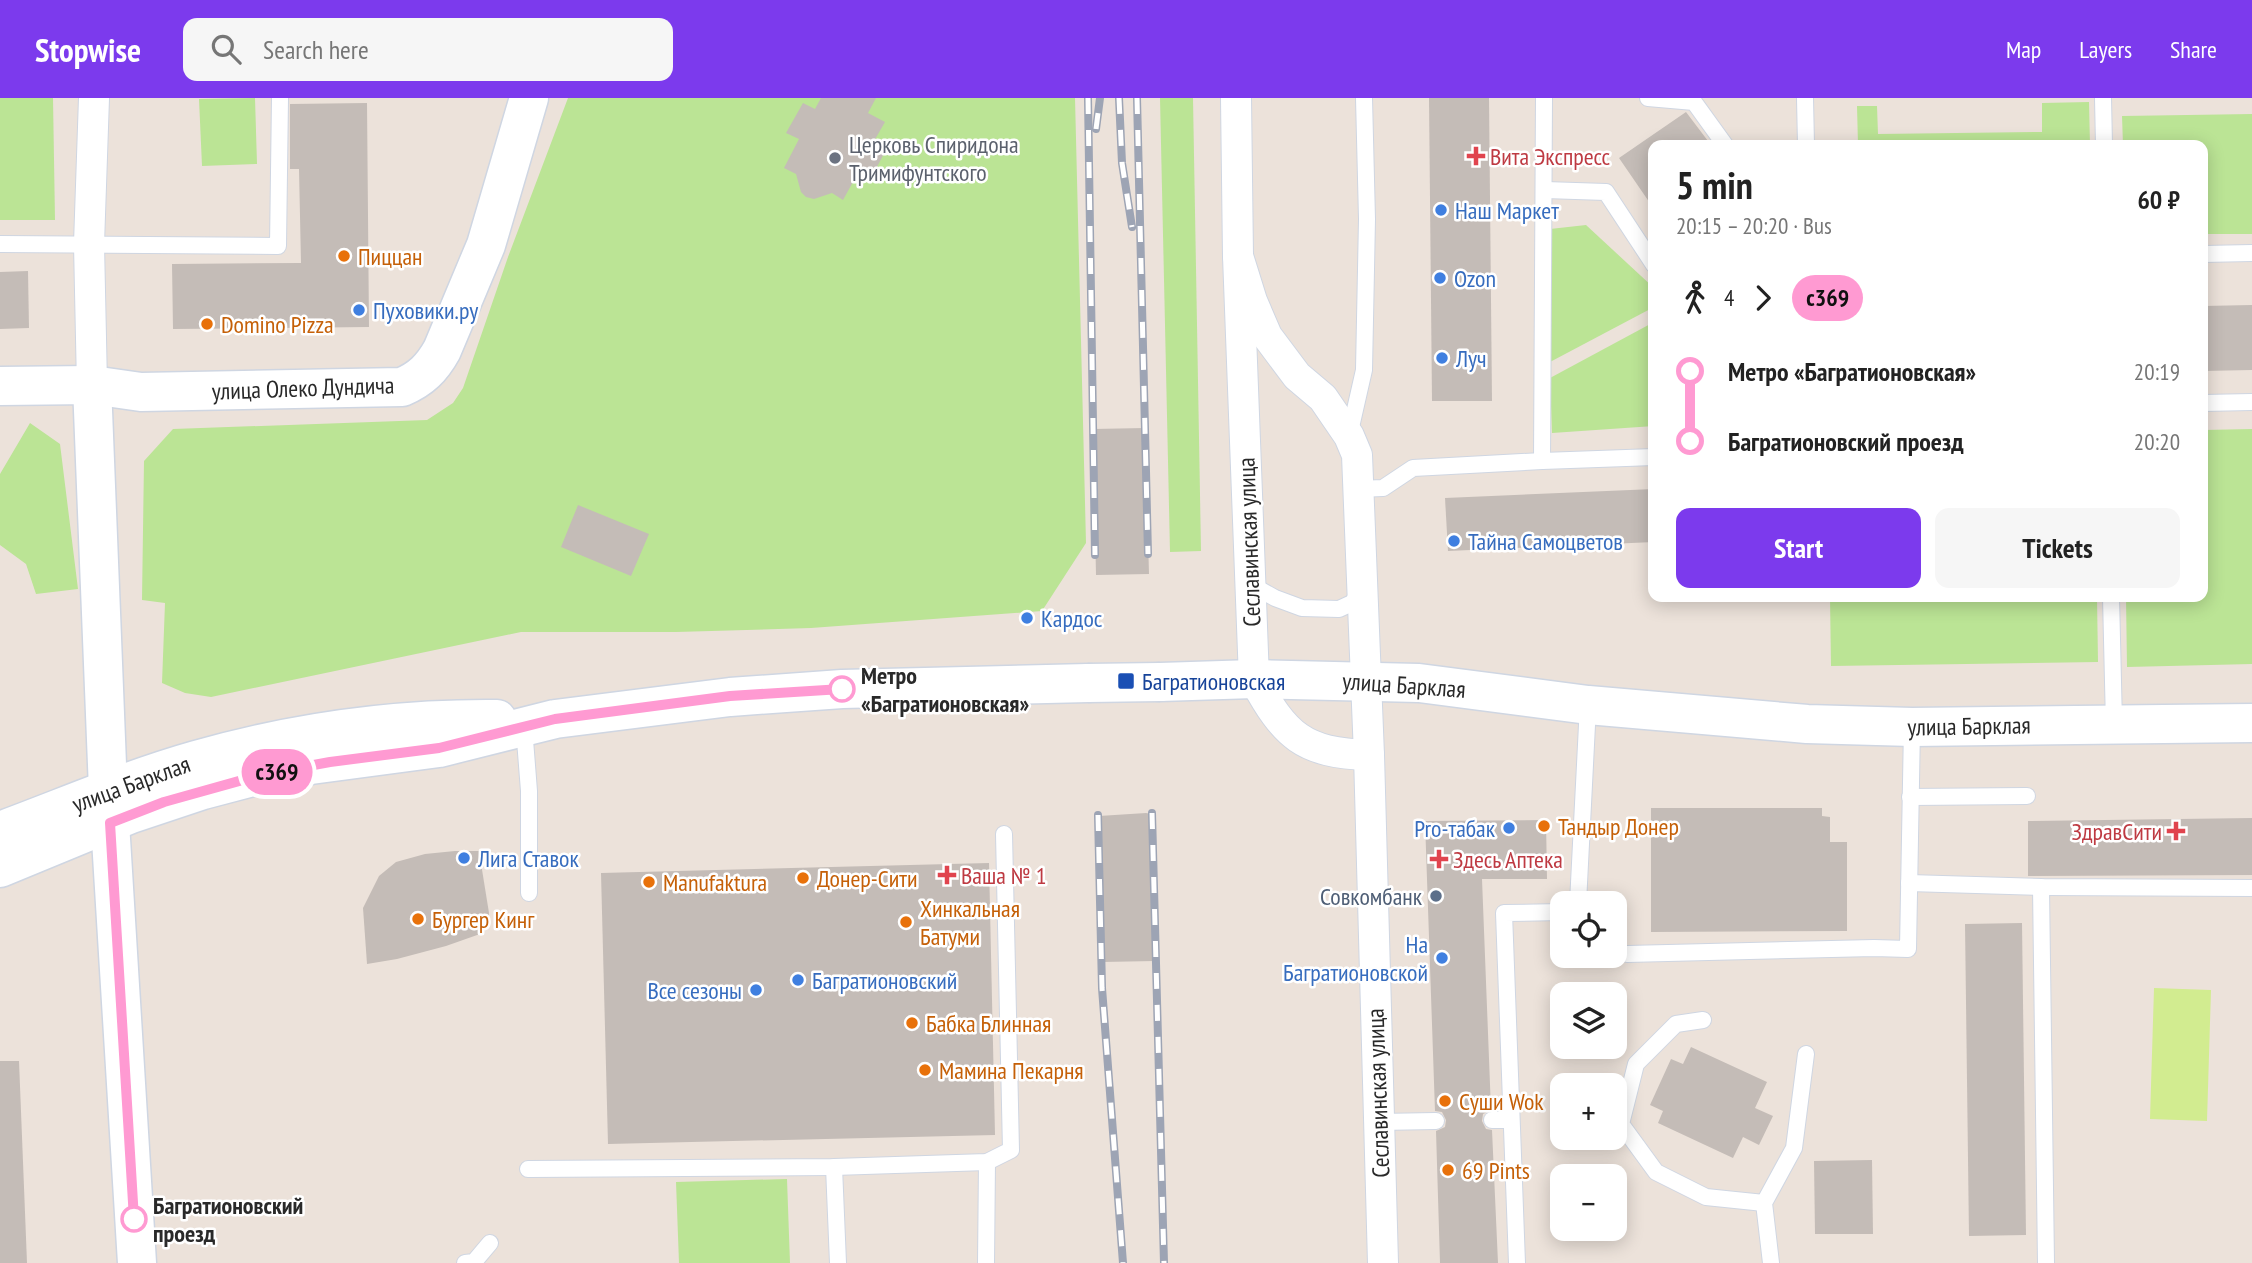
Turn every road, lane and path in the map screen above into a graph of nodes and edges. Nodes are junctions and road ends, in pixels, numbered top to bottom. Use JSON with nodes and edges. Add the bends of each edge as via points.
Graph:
{"nodes":[{"id":1,"x":94,"y":98,"type":"edge"},
{"id":2,"x":280,"y":98,"type":"edge"},
{"id":3,"x":529,"y":98,"type":"edge"},
{"id":4,"x":1236,"y":98,"type":"edge"},
{"id":5,"x":1364,"y":98,"type":"edge"},
{"id":6,"x":1544,"y":98,"type":"edge"},
{"id":7,"x":1648,"y":98,"type":"edge"},
{"id":8,"x":1805,"y":98,"type":"edge"},
{"id":9,"x":2103,"y":98,"type":"edge"},
{"id":10,"x":1721,"y":140,"type":"edge"},
{"id":11,"x":1806,"y":140,"type":"edge"},
{"id":12,"x":2104,"y":140,"type":"edge"},
{"id":13,"x":1545,"y":191,"type":"junction"},
{"id":14,"x":0,"y":244,"type":"edge"},
{"id":15,"x":89,"y":244,"type":"junction"},
{"id":16,"x":2252,"y":253,"type":"edge"},
{"id":17,"x":2208,"y":254,"type":"edge"},
{"id":18,"x":1238,"y":256,"type":"junction"},
{"id":19,"x":1648,"y":256,"type":"edge"},
{"id":20,"x":92,"y":385,"type":"junction"},
{"id":21,"x":0,"y":386,"type":"edge"},
{"id":22,"x":2252,"y":402,"type":"edge"},
{"id":23,"x":2208,"y":403,"type":"edge"},
{"id":24,"x":1349,"y":436,"type":"junction"},
{"id":25,"x":1648,"y":457,"type":"edge"},
{"id":26,"x":1542,"y":461,"type":"junction"},
{"id":27,"x":1358,"y":489,"type":"junction"},
{"id":28,"x":1250,"y":584,"type":"junction"},
{"id":29,"x":1362,"y":590,"type":"junction"},
{"id":30,"x":2111,"y":602,"type":"edge"},
{"id":31,"x":1254,"y":679,"type":"junction"},
{"id":32,"x":1367,"y":681,"type":"junction"},
{"id":33,"x":1588,"y":705,"type":"junction"},
{"id":34,"x":540,"y":723,"type":"junction"},
{"id":35,"x":2252,"y":723,"type":"edge"},
{"id":36,"x":2114,"y":724,"type":"junction"},
{"id":37,"x":1912,"y":727,"type":"junction"},
{"id":38,"x":1369,"y":755,"type":"junction"},
{"id":39,"x":2027,"y":796,"type":"dead end"},
{"id":40,"x":1910,"y":797,"type":"junction"},
{"id":41,"x":109,"y":807,"type":"junction"},
{"id":42,"x":0,"y":831,"type":"edge"},
{"id":43,"x":1004,"y":834,"type":"dead end"},
{"id":44,"x":0,"y":868,"type":"edge"},
{"id":45,"x":1909,"y":883,"type":"junction"},
{"id":46,"x":2041,"y":887,"type":"junction"},
{"id":47,"x":2252,"y":888,"type":"edge"},
{"id":48,"x":1579,"y":891,"type":"edge"},
{"id":49,"x":529,"y":892,"type":"dead end"},
{"id":50,"x":1550,"y":912,"type":"edge"},
{"id":51,"x":1627,"y":954,"type":"dead end"},
{"id":52,"x":1703,"y":1020,"type":"dead end"},
{"id":53,"x":1805,"y":1055,"type":"dead end"},
{"id":54,"x":1492,"y":1120,"type":"dead end"},
{"id":55,"x":1511,"y":1120,"type":"junction"},
{"id":56,"x":1436,"y":1121,"type":"dead end"},
{"id":57,"x":1379,"y":1122,"type":"junction"},
{"id":58,"x":986,"y":1162,"type":"junction"},
{"id":59,"x":834,"y":1167,"type":"junction"},
{"id":60,"x":528,"y":1169,"type":"dead end"},
{"id":61,"x":1764,"y":1203,"type":"junction"},
{"id":62,"x":490,"y":1243,"type":"dead end"},
{"id":63,"x":137,"y":1263,"type":"edge"},
{"id":64,"x":465,"y":1263,"type":"edge"},
{"id":65,"x":838,"y":1263,"type":"edge"},
{"id":66,"x":986,"y":1263,"type":"edge"},
{"id":67,"x":1383,"y":1263,"type":"edge"},
{"id":68,"x":1517,"y":1263,"type":"edge"},
{"id":69,"x":1771,"y":1263,"type":"edge"},
{"id":70,"x":2046,"y":1263,"type":"edge"}],
"edges":[{"from":1,"to":15,"type":"street"},
{"from":2,"to":15,"type":"lane","via":[[278,246]]},
{"from":3,"to":20,"type":"main road","name":"улица Олеко Дундича","via":[[486,245],[442,350],[416,381],[402,387],[141,392]]},
{"from":4,"to":18,"type":"street","name":"Сеславинская улица"},
{"from":5,"to":24,"type":"lane","via":[[1364,370]]},
{"from":6,"to":13,"type":"lane"},
{"from":7,"to":10,"type":"lane","via":[[1694,102]]},
{"from":8,"to":11,"type":"lane"},
{"from":9,"to":12,"type":"lane"},
{"from":13,"to":19,"type":"lane","via":[[1606,192]]},
{"from":13,"to":26,"type":"lane"},
{"from":14,"to":15,"type":"lane"},
{"from":15,"to":20,"type":"street"},
{"from":16,"to":17,"type":"lane"},
{"from":18,"to":24,"type":"street","name":"Сеславинская улица","via":[[1267,336],[1297,376],[1323,398]]},
{"from":18,"to":28,"type":"street","name":"Сеславинская улица"},
{"from":20,"to":21,"type":"main road","name":"улица Олеко Дундича"},
{"from":20,"to":41,"type":"main road"},
{"from":22,"to":23,"type":"lane"},
{"from":24,"to":27,"type":"street","name":"Сеславинская улица","via":[[1357,455]]},
{"from":25,"to":26,"type":"lane"},
{"from":26,"to":27,"type":"lane","via":[[1413,468],[1384,488]]},
{"from":27,"to":29,"type":"street","name":"Сеславинская улица"},
{"from":28,"to":29,"type":"lane","via":[[1302,608],[1339,610]]},
{"from":28,"to":31,"type":"street","name":"Сеславинская улица"},
{"from":29,"to":32,"type":"street","name":"Сеславинская улица"},
{"from":30,"to":36,"type":"lane"},
{"from":31,"to":32,"type":"main road","name":"улица Барклая"},
{"from":31,"to":34,"type":"main road","name":"улица Барклая","bridge":true,"via":[[842,689],[730,696]]},
{"from":31,"to":38,"type":"street","name":"Сеславинская улица","via":[[1271,711],[1293,735],[1319,750]]},
{"from":32,"to":33,"type":"main road","name":"улица Барклая","via":[[1419,683]]},
{"from":32,"to":38,"type":"street","name":"Сеславинская улица"},
{"from":33,"to":37,"type":"main road","name":"улица Барклая","via":[[1807,724]]},
{"from":33,"to":48,"type":"lane"},
{"from":34,"to":41,"type":"main road","name":"улица Барклая","via":[[439,748],[264,774],[164,802]]},
{"from":34,"to":49,"type":"lane","via":[[529,791]]},
{"from":35,"to":36,"type":"main road","name":"улица Барклая"},
{"from":36,"to":37,"type":"main road","name":"улица Барклая"},
{"from":37,"to":40,"type":"lane"},
{"from":38,"to":57,"type":"street","name":"Сеславинская улица"},
{"from":39,"to":40,"type":"lane"},
{"from":40,"to":45,"type":"lane"},
{"from":41,"to":42,"type":"main road","name":"улица Барклая"},
{"from":41,"to":44,"type":"main road","name":"улица Барклая"},
{"from":41,"to":63,"type":"main road"},
{"from":43,"to":58,"type":"lane","via":[[1010,1150]]},
{"from":45,"to":46,"type":"lane"},
{"from":45,"to":51,"type":"lane","via":[[1908,949]]},
{"from":46,"to":47,"type":"lane"},
{"from":46,"to":70,"type":"lane"},
{"from":50,"to":55,"type":"lane","via":[[1504,914]]},
{"from":52,"to":61,"type":"lane","via":[[1676,1024],[1636,1064],[1621,1124],[1656,1172],[1706,1197]]},
{"from":53,"to":61,"type":"lane","via":[[1794,1148]]},
{"from":54,"to":55,"type":"lane"},
{"from":55,"to":68,"type":"lane"},
{"from":56,"to":57,"type":"lane"},
{"from":57,"to":67,"type":"street","name":"Сеславинская улица"},
{"from":58,"to":59,"type":"lane"},
{"from":58,"to":66,"type":"lane"},
{"from":59,"to":60,"type":"lane"},
{"from":59,"to":65,"type":"lane"},
{"from":61,"to":69,"type":"lane"},
{"from":62,"to":64,"type":"lane","via":[[474,1262]]}]}
